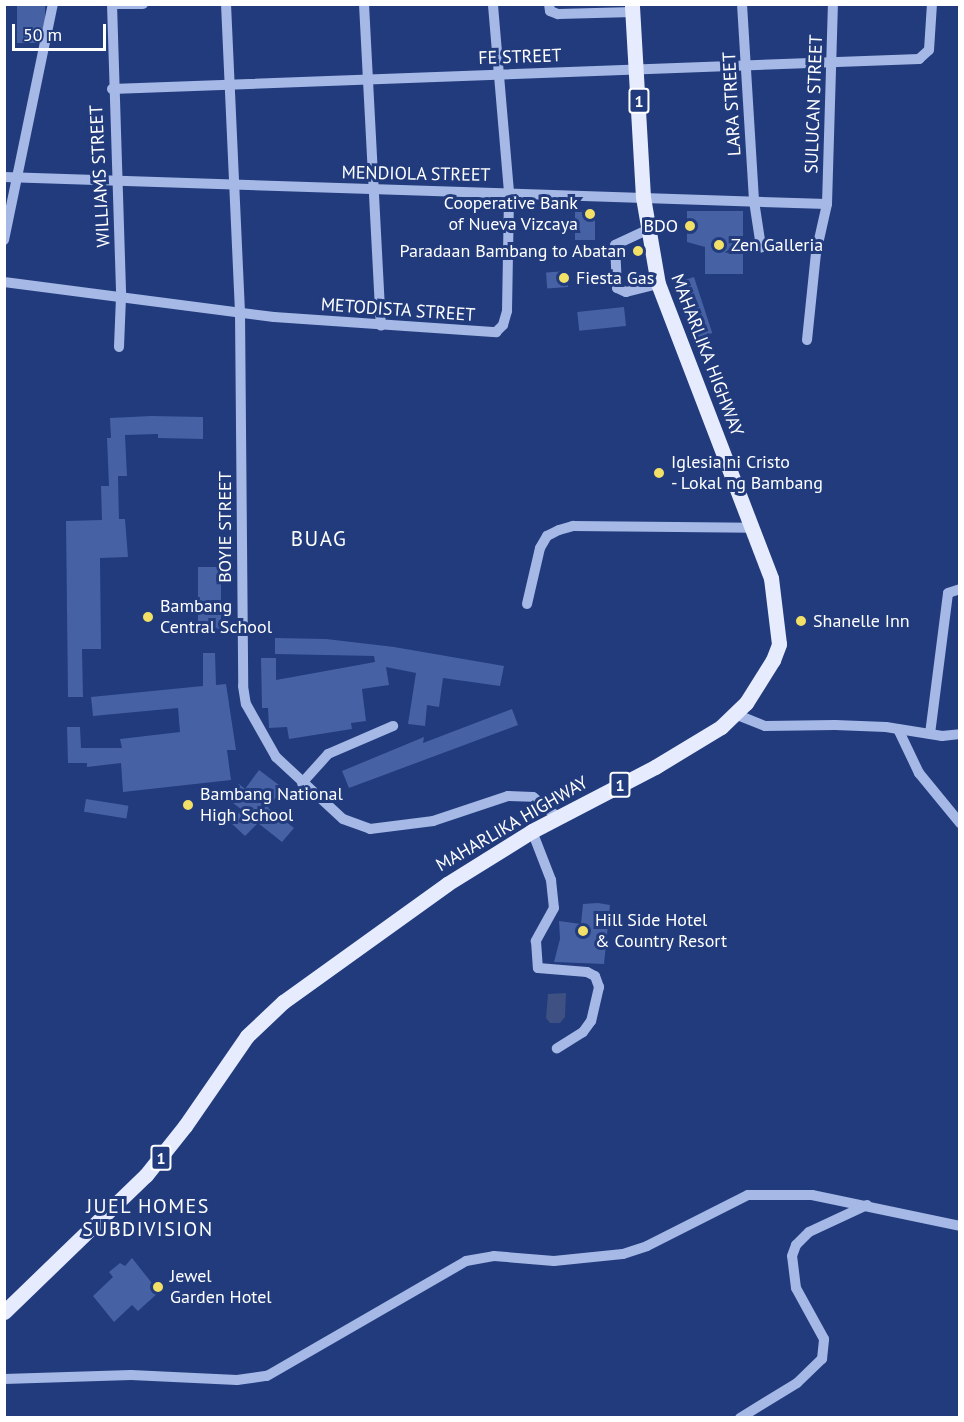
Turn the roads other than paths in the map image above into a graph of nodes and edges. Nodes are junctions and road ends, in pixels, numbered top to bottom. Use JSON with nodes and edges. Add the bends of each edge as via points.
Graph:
{"nodes":[{"id":1,"x":53,"y":4,"type":"edge"},
{"id":2,"x":112,"y":4,"type":"edge"},
{"id":3,"x":143,"y":4,"type":"edge"},
{"id":4,"x":226,"y":4,"type":"edge"},
{"id":5,"x":364,"y":4,"type":"edge"},
{"id":6,"x":493,"y":4,"type":"edge"},
{"id":7,"x":549,"y":4,"type":"edge"},
{"id":8,"x":742,"y":4,"type":"edge"},
{"id":9,"x":833,"y":4,"type":"edge"},
{"id":10,"x":932,"y":4,"type":"edge"},
{"id":11,"x":633,"y":8,"type":"edge"},
{"id":12,"x":832,"y":64,"type":"junction"},
{"id":13,"x":746,"y":65,"type":"junction"},
{"id":14,"x":637,"y":69,"type":"junction"},
{"id":15,"x":500,"y":74,"type":"junction"},
{"id":16,"x":230,"y":82,"type":"junction"},
{"id":17,"x":370,"y":82,"type":"junction"},
{"id":18,"x":112,"y":90,"type":"junction"},
{"id":19,"x":10,"y":177,"type":"edge"},
{"id":20,"x":117,"y":183,"type":"junction"},
{"id":21,"x":236,"y":186,"type":"junction"},
{"id":22,"x":375,"y":191,"type":"junction"},
{"id":23,"x":509,"y":192,"type":"junction"},
{"id":24,"x":643,"y":197,"type":"junction"},
{"id":25,"x":754,"y":201,"type":"junction"},
{"id":26,"x":827,"y":204,"type":"junction"},
{"id":27,"x":647,"y":230,"type":"junction"},
{"id":28,"x":4,"y":240,"type":"edge"},
{"id":29,"x":761,"y":247,"type":"dead end"},
{"id":30,"x":4,"y":282,"type":"edge"},
{"id":31,"x":658,"y":284,"type":"junction"},
{"id":32,"x":121,"y":297,"type":"junction"},
{"id":33,"x":240,"y":314,"type":"junction"},
{"id":34,"x":381,"y":326,"type":"junction"},
{"id":35,"x":807,"y":340,"type":"dead end"},
{"id":36,"x":118,"y":347,"type":"dead end"},
{"id":37,"x":752,"y":528,"type":"junction"},
{"id":38,"x":960,"y":589,"type":"edge"},
{"id":39,"x":527,"y":604,"type":"dead end"},
{"id":40,"x":735,"y":714,"type":"junction"},
{"id":41,"x":393,"y":726,"type":"dead end"},
{"id":42,"x":898,"y":729,"type":"junction"},
{"id":43,"x":930,"y":734,"type":"junction"},
{"id":44,"x":960,"y":734,"type":"edge"},
{"id":45,"x":302,"y":783,"type":"junction"},
{"id":46,"x":558,"y":817,"type":"junction"},
{"id":47,"x":960,"y":823,"type":"edge"},
{"id":48,"x":532,"y":831,"type":"junction"},
{"id":49,"x":557,"y":1048,"type":"dead end"},
{"id":50,"x":867,"y":1205,"type":"junction"},
{"id":51,"x":960,"y":1226,"type":"edge"},
{"id":52,"x":4,"y":1312,"type":"edge"},
{"id":53,"x":4,"y":1379,"type":"edge"},
{"id":54,"x":740,"y":1418,"type":"edge"}],
"edges":[{"from":1,"to":19,"type":"street"},
{"from":2,"to":3,"type":"street"},
{"from":2,"to":18,"type":"street","name":"WILLIAMS STREET"},
{"from":4,"to":16,"type":"street","name":"BOYIE STREET"},
{"from":5,"to":17,"type":"street"},
{"from":6,"to":15,"type":"street","name":"METODISTA STREET"},
{"from":7,"to":11,"type":"street","via":[[550,11],[558,14]]},
{"from":8,"to":13,"type":"street","name":"LARA STREET"},
{"from":9,"to":12,"type":"street","name":"SULUCAN STREET"},
{"from":10,"to":12,"type":"street","name":"FE STREET","via":[[928,55]]},
{"from":11,"to":14,"type":"main road","name":"MAHARLIKA HIGHWAY","number":"1"},
{"from":12,"to":13,"type":"street","name":"FE STREET"},
{"from":12,"to":26,"type":"street","name":"SULUCAN STREET"},
{"from":13,"to":14,"type":"street","name":"FE STREET"},
{"from":13,"to":25,"type":"street","name":"LARA STREET"},
{"from":14,"to":15,"type":"street","name":"FE STREET"},
{"from":14,"to":24,"type":"main road","name":"MAHARLIKA HIGHWAY","number":"1"},
{"from":15,"to":17,"type":"street","name":"FE STREET"},
{"from":15,"to":23,"type":"street","name":"METODISTA STREET"},
{"from":16,"to":17,"type":"street","name":"FE STREET"},
{"from":16,"to":18,"type":"street","name":"FE STREET"},
{"from":16,"to":21,"type":"street","name":"BOYIE STREET"},
{"from":17,"to":22,"type":"street"},
{"from":18,"to":20,"type":"street","name":"WILLIAMS STREET"},
{"from":19,"to":20,"type":"street","name":"MENDIOLA STREET"},
{"from":19,"to":28,"type":"street"},
{"from":20,"to":21,"type":"street","name":"MENDIOLA STREET"},
{"from":20,"to":32,"type":"street","name":"WILLIAMS STREET"},
{"from":21,"to":22,"type":"street","name":"MENDIOLA STREET"},
{"from":21,"to":33,"type":"street","name":"BOYIE STREET"},
{"from":22,"to":23,"type":"street","name":"MENDIOLA STREET"},
{"from":22,"to":34,"type":"street"},
{"from":23,"to":24,"type":"street","name":"MENDIOLA STREET"},
{"from":23,"to":34,"type":"street","name":"METODISTA STREET","via":[[507,311],[500,329],[486,333]]},
{"from":24,"to":25,"type":"street","name":"MENDIOLA STREET"},
{"from":24,"to":27,"type":"main road","name":"MAHARLIKA HIGHWAY","number":"1"},
{"from":25,"to":26,"type":"street","name":"MENDIOLA STREET"},
{"from":25,"to":29,"type":"street","name":"LARA STREET"},
{"from":26,"to":35,"type":"street","name":"SULUCAN STREET","via":[[816,253]]},
{"from":27,"to":31,"type":"main road","name":"MAHARLIKA HIGHWAY","number":"1"},
{"from":27,"to":31,"type":"street","via":[[615,245],[616,288],[626,292]]},
{"from":30,"to":32,"type":"street","name":"METODISTA STREET"},
{"from":31,"to":37,"type":"main road","name":"MAHARLIKA HIGHWAY","number":"1"},
{"from":32,"to":33,"type":"street","name":"METODISTA STREET"},
{"from":32,"to":36,"type":"street","name":"WILLIAMS STREET"},
{"from":33,"to":34,"type":"street","name":"METODISTA STREET"},
{"from":33,"to":45,"type":"street","name":"BOYIE STREET","via":[[243,686],[246,704],[262,735],[276,757]]},
{"from":37,"to":39,"type":"street","via":[[573,526],[559,530],[547,536],[540,548]]},
{"from":37,"to":40,"type":"main road","name":"MAHARLIKA HIGHWAY","number":"1","via":[[776,599],[779,644],[765,678]]},
{"from":38,"to":43,"type":"street","via":[[948,593]]},
{"from":40,"to":42,"type":"street","via":[[765,726],[817,724]]},
{"from":40,"to":46,"type":"main road","name":"MAHARLIKA HIGHWAY","number":"1","via":[[683,751]]},
{"from":41,"to":45,"type":"street","via":[[328,754]]},
{"from":42,"to":43,"type":"street"},
{"from":42,"to":47,"type":"street","via":[[919,773]]},
{"from":43,"to":44,"type":"street"},
{"from":45,"to":46,"type":"street","name":"BOYIE STREET","via":[[343,819],[370,829],[433,821],[508,796],[533,797]]},
{"from":46,"to":48,"type":"main road","name":"MAHARLIKA HIGHWAY","number":"1"},
{"from":48,"to":49,"type":"street","via":[[551,880],[554,908],[536,941],[538,968],[588,972],[595,976],[599,987],[591,1021],[583,1032]]},
{"from":48,"to":52,"type":"main road","name":"MAHARLIKA HIGHWAY","number":"1","via":[[399,916],[262,1020],[146,1175]]},
{"from":50,"to":51,"type":"street"},
{"from":50,"to":53,"type":"street","via":[[812,1195],[748,1195],[647,1246],[623,1254],[554,1261],[506,1256],[466,1261],[396,1299],[290,1366],[254,1379],[131,1375]]},
{"from":50,"to":54,"type":"street","via":[[809,1232],[796,1245],[792,1256],[796,1288],[824,1339],[822,1359],[797,1383]]}]}
